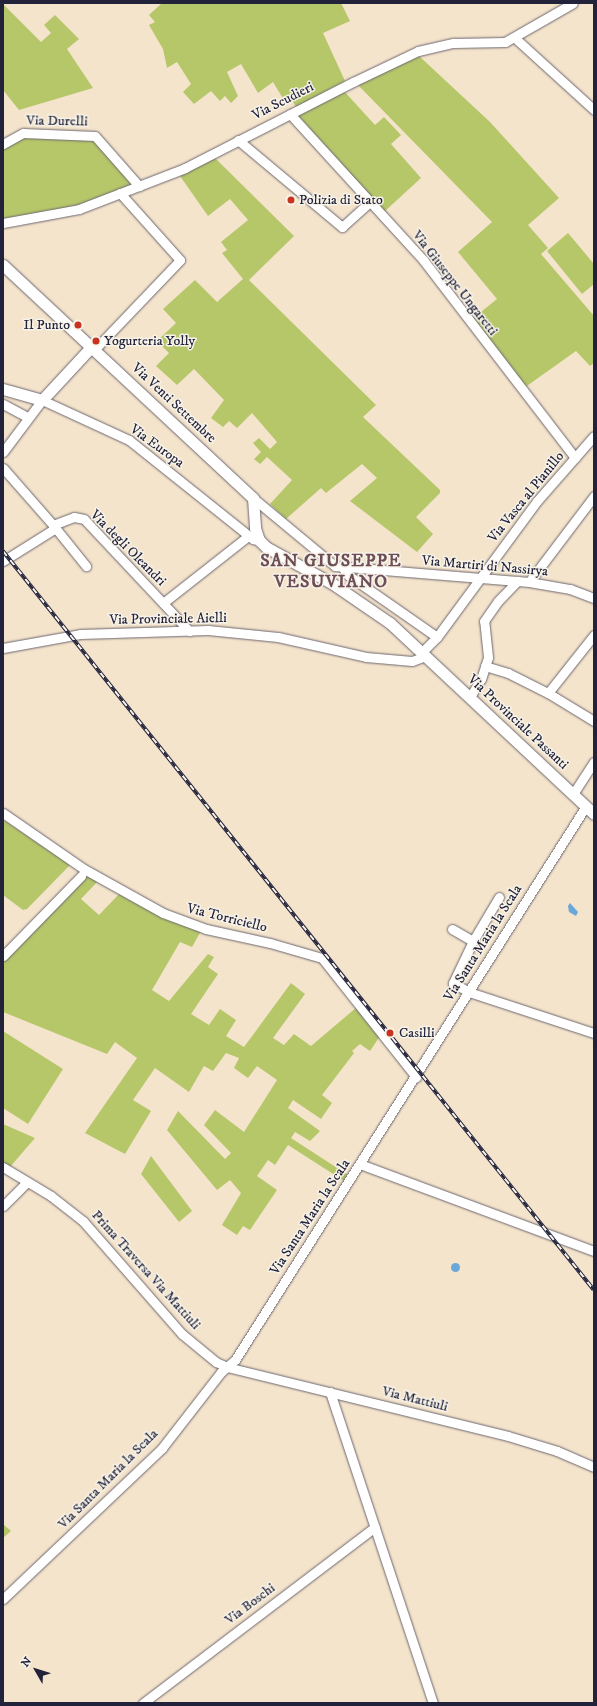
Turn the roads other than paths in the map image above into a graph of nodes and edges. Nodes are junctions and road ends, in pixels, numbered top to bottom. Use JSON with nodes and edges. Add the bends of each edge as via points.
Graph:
{"nodes":[{"id":1,"x":573,"y":3,"type":"edge"},
{"id":2,"x":515,"y":38,"type":"junction"},
{"id":3,"x":594,"y":110,"type":"edge"},
{"id":4,"x":290,"y":114,"type":"junction"},
{"id":5,"x":238,"y":140,"type":"junction"},
{"id":6,"x":3,"y":144,"type":"edge"},
{"id":7,"x":139,"y":186,"type":"junction"},
{"id":8,"x":120,"y":193,"type":"junction"},
{"id":9,"x":369,"y":203,"type":"junction"},
{"id":10,"x":3,"y":223,"type":"edge"},
{"id":11,"x":3,"y":265,"type":"edge"},
{"id":12,"x":93,"y":348,"type":"junction"},
{"id":13,"x":3,"y":389,"type":"edge"},
{"id":14,"x":42,"y":400,"type":"junction"},
{"id":15,"x":3,"y":404,"type":"edge"},
{"id":16,"x":27,"y":417,"type":"junction"},
{"id":17,"x":594,"y":436,"type":"edge"},
{"id":18,"x":3,"y":452,"type":"edge"},
{"id":19,"x":575,"y":458,"type":"junction"},
{"id":20,"x":3,"y":468,"type":"edge"},
{"id":21,"x":594,"y":496,"type":"edge"},
{"id":22,"x":253,"y":498,"type":"junction"},
{"id":23,"x":54,"y":527,"type":"junction"},
{"id":24,"x":254,"y":538,"type":"junction"},
{"id":25,"x":3,"y":561,"type":"edge"},
{"id":26,"x":86,"y":566,"type":"dead end"},
{"id":27,"x":343,"y":568,"type":"junction"},
{"id":28,"x":482,"y":577,"type":"junction"},
{"id":29,"x":517,"y":581,"type":"junction"},
{"id":30,"x":529,"y":582,"type":"junction"},
{"id":31,"x":594,"y":598,"type":"edge"},
{"id":32,"x":163,"y":603,"type":"junction"},
{"id":33,"x":189,"y":631,"type":"junction"},
{"id":34,"x":594,"y":635,"type":"edge"},
{"id":35,"x":437,"y":637,"type":"junction"},
{"id":36,"x":3,"y":648,"type":"edge"},
{"id":37,"x":424,"y":654,"type":"junction"},
{"id":38,"x":485,"y":666,"type":"junction"},
{"id":39,"x":548,"y":694,"type":"junction"},
{"id":40,"x":470,"y":698,"type":"junction"},
{"id":41,"x":594,"y":721,"type":"edge"},
{"id":42,"x":594,"y":762,"type":"edge"},
{"id":43,"x":573,"y":794,"type":"junction"},
{"id":44,"x":590,"y":810,"type":"edge"},
{"id":45,"x":3,"y":812,"type":"edge"},
{"id":46,"x":81,"y":876,"type":"dead end"},
{"id":47,"x":499,"y":897,"type":"dead end"},
{"id":48,"x":452,"y":929,"type":"dead end"},
{"id":49,"x":473,"y":941,"type":"junction"},
{"id":50,"x":3,"y":956,"type":"edge"},
{"id":51,"x":469,"y":992,"type":"junction"},
{"id":52,"x":594,"y":1033,"type":"edge"},
{"id":53,"x":416,"y":1077,"type":"junction"},
{"id":54,"x":360,"y":1164,"type":"junction"},
{"id":55,"x":3,"y":1167,"type":"edge"},
{"id":56,"x":27,"y":1182,"type":"junction"},
{"id":57,"x":3,"y":1206,"type":"edge"},
{"id":58,"x":594,"y":1251,"type":"edge"},
{"id":59,"x":227,"y":1367,"type":"junction"},
{"id":60,"x":330,"y":1392,"type":"junction"},
{"id":61,"x":594,"y":1467,"type":"edge"},
{"id":62,"x":375,"y":1527,"type":"junction"},
{"id":63,"x":3,"y":1599,"type":"edge"},
{"id":64,"x":144,"y":1703,"type":"edge"},
{"id":65,"x":433,"y":1703,"type":"edge"}],
"edges":[{"from":1,"to":2,"type":"street","name":"Via Scudieri"},
{"from":2,"to":3,"type":"street"},
{"from":2,"to":4,"type":"street","name":"Via Scudieri","via":[[505,42],[454,43],[418,51]]},
{"from":4,"to":5,"type":"street","name":"Via Scudieri"},
{"from":4,"to":9,"type":"street","name":"Via Giuseppe Ungaretti"},
{"from":5,"to":7,"type":"street","name":"Via Scudieri","via":[[185,168]]},
{"from":5,"to":9,"type":"street","via":[[342,227]]},
{"from":6,"to":7,"type":"street","name":"Via Durelli","via":[[24,133],[95,136]]},
{"from":7,"to":8,"type":"street","name":"Via Scudieri"},
{"from":8,"to":10,"type":"street","name":"Via Scudieri","via":[[78,209]]},
{"from":8,"to":12,"type":"street","via":[[180,260]]},
{"from":9,"to":19,"type":"street","name":"Via Giuseppe Ungaretti","via":[[424,261]]},
{"from":11,"to":12,"type":"main road","name":"Via Venti Settembre"},
{"from":12,"to":14,"type":"main road"},
{"from":12,"to":22,"type":"main road","name":"Via Venti Settembre"},
{"from":13,"to":14,"type":"main road","name":"Via Europa"},
{"from":14,"to":16,"type":"street"},
{"from":14,"to":24,"type":"street","name":"Via Europa","via":[[129,440]]},
{"from":15,"to":16,"type":"street"},
{"from":16,"to":18,"type":"street","via":[[18,434]]},
{"from":17,"to":19,"type":"street","name":"Via Vasca al Pianillo"},
{"from":19,"to":28,"type":"street","name":"Via Vasca al Pianillo","via":[[538,501]]},
{"from":20,"to":23,"type":"street"},
{"from":21,"to":30,"type":"street"},
{"from":22,"to":24,"type":"main road"},
{"from":22,"to":27,"type":"street","name":"Via Martiri di Nassirya","via":[[331,564]]},
{"from":23,"to":25,"type":"street","name":"Via degli Oleandri"},
{"from":23,"to":26,"type":"street"},
{"from":23,"to":32,"type":"street","name":"Via degli Oleandri","via":[[74,516],[84,519]]},
{"from":24,"to":32,"type":"street","name":"Via degli Oleandri"},
{"from":24,"to":37,"type":"main road","name":"Via Provinciale Passanti","via":[[282,558],[333,584],[372,609]]},
{"from":27,"to":28,"type":"street","name":"Via Martiri di Nassirya"},
{"from":27,"to":35,"type":"street"},
{"from":28,"to":29,"type":"street","name":"Via Martiri di Nassirya"},
{"from":28,"to":35,"type":"street","name":"Via Vasca al Pianillo"},
{"from":29,"to":30,"type":"street","name":"Via Martiri di Nassirya"},
{"from":29,"to":38,"type":"street","via":[[484,621],[488,651]]},
{"from":30,"to":31,"type":"street","name":"Via Martiri di Nassirya","via":[[570,589]]},
{"from":32,"to":33,"type":"street","name":"Via degli Oleandri"},
{"from":33,"to":36,"type":"street","name":"Via Provinciale Aielli","via":[[80,634]]},
{"from":33,"to":37,"type":"street","name":"Via Provinciale Aielli","via":[[208,630],[278,637],[366,657],[412,661]]},
{"from":34,"to":39,"type":"street"},
{"from":35,"to":37,"type":"street","name":"Via Vasca al Pianillo"},
{"from":37,"to":40,"type":"main road","name":"Via Provinciale Passanti"},
{"from":38,"to":39,"type":"street","via":[[508,673]]},
{"from":38,"to":40,"type":"street"},
{"from":39,"to":41,"type":"street"},
{"from":40,"to":43,"type":"main road","name":"Via Provinciale Passanti"},
{"from":42,"to":43,"type":"street"},
{"from":43,"to":44,"type":"main road","name":"Via Provinciale Passanti"},
{"from":44,"to":51,"type":"street","name":"Via Santa Maria la Scala"},
{"from":45,"to":53,"type":"street","name":"Via Torriciello","via":[[84,869],[174,918],[206,929],[322,958]]},
{"from":46,"to":50,"type":"street"},
{"from":47,"to":49,"type":"street"},
{"from":48,"to":49,"type":"street"},
{"from":49,"to":51,"type":"street","via":[[453,978],[456,986]]},
{"from":51,"to":52,"type":"street"},
{"from":51,"to":53,"type":"street","name":"Via Santa Maria la Scala"},
{"from":53,"to":54,"type":"street","name":"Via Santa Maria la Scala"},
{"from":54,"to":58,"type":"street"},
{"from":54,"to":59,"type":"street","name":"Via Santa Maria la Scala","via":[[235,1360]]},
{"from":55,"to":56,"type":"street","name":"Prima Traversa Via Mattiuli"},
{"from":56,"to":57,"type":"street"},
{"from":56,"to":59,"type":"street","name":"Prima Traversa Via Mattiuli","via":[[84,1221],[182,1334],[216,1362]]},
{"from":59,"to":60,"type":"street","name":"Via Mattiuli"},
{"from":59,"to":63,"type":"street","name":"Via Santa Maria la Scala","via":[[162,1448]]},
{"from":60,"to":61,"type":"street","name":"Via Mattiuli","via":[[508,1436],[557,1451]]},
{"from":60,"to":62,"type":"street"},
{"from":62,"to":64,"type":"street","name":"Via Boschi"},
{"from":62,"to":65,"type":"street"}]}
